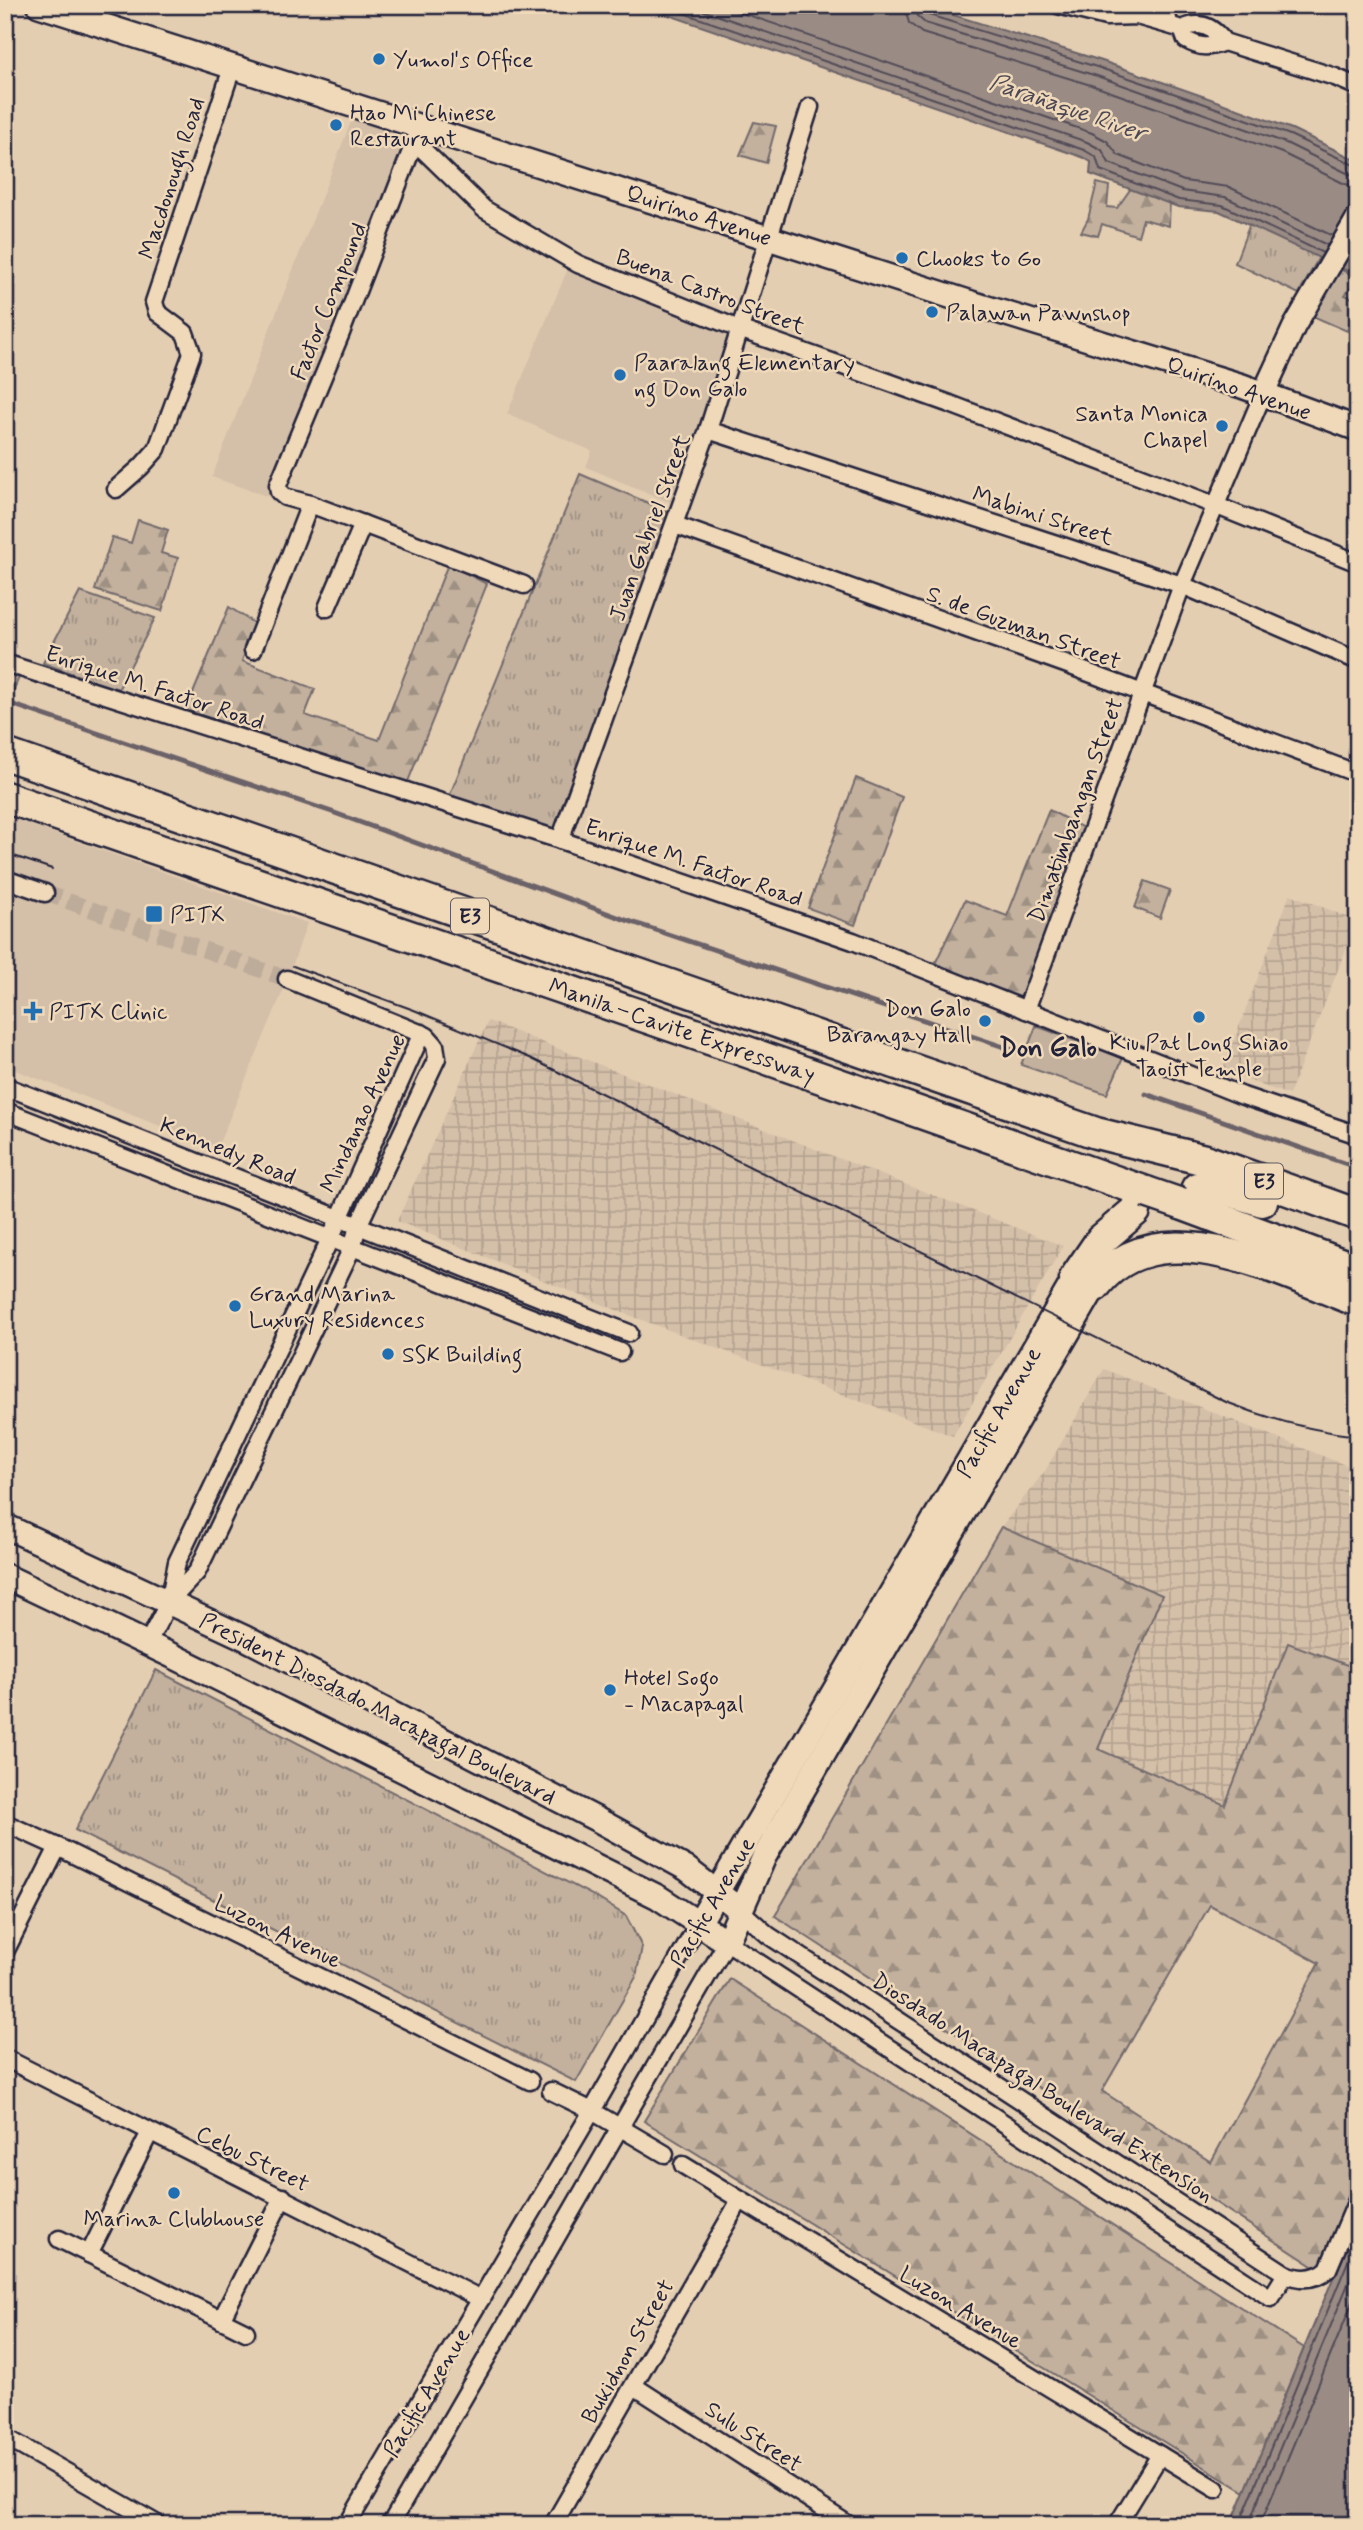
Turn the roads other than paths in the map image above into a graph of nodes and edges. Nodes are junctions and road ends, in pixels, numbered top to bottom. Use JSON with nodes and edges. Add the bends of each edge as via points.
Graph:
{"nodes":[{"id":1,"x":39,"y":5,"type":"edge"},
{"id":2,"x":1058,"y":5,"type":"edge"},
{"id":3,"x":1165,"y":5,"type":"edge"},
{"id":4,"x":1175,"y":27,"type":"junction"},
{"id":5,"x":232,"y":68,"type":"junction"},
{"id":6,"x":1358,"y":87,"type":"edge"},
{"id":7,"x":810,"y":107,"type":"dead end"},
{"id":8,"x":418,"y":134,"type":"junction"},
{"id":9,"x":1358,"y":217,"type":"edge"},
{"id":10,"x":768,"y":237,"type":"junction"},
{"id":11,"x":739,"y":329,"type":"junction"},
{"id":12,"x":1263,"y":394,"type":"junction"},
{"id":13,"x":1358,"y":429,"type":"edge"},
{"id":14,"x":708,"y":430,"type":"junction"},
{"id":15,"x":116,"y":489,"type":"dead end"},
{"id":16,"x":310,"y":504,"type":"junction"},
{"id":17,"x":1217,"y":506,"type":"junction"},
{"id":18,"x":363,"y":524,"type":"junction"},
{"id":19,"x":675,"y":525,"type":"junction"},
{"id":20,"x":1358,"y":563,"type":"edge"},
{"id":21,"x":524,"y":585,"type":"dead end"},
{"id":22,"x":1182,"y":585,"type":"junction"},
{"id":23,"x":327,"y":608,"type":"dead end"},
{"id":24,"x":253,"y":650,"type":"dead end"},
{"id":25,"x":1358,"y":661,"type":"edge"},
{"id":26,"x":5,"y":663,"type":"edge"},
{"id":27,"x":1142,"y":693,"type":"junction"},
{"id":28,"x":5,"y":754,"type":"edge"},
{"id":29,"x":1358,"y":774,"type":"edge"},
{"id":30,"x":5,"y":797,"type":"edge"},
{"id":31,"x":560,"y":840,"type":"junction"},
{"id":32,"x":5,"y":879,"type":"edge"},
{"id":33,"x":45,"y":892,"type":"tunnel mouth"},
{"id":34,"x":287,"y":979,"type":"tunnel mouth"},
{"id":35,"x":1026,"y":1010,"type":"junction"},
{"id":36,"x":422,"y":1033,"type":"junction"},
{"id":37,"x":5,"y":1086,"type":"edge"},
{"id":38,"x":5,"y":1111,"type":"edge"},
{"id":39,"x":1358,"y":1135,"type":"edge"},
{"id":40,"x":136,"y":1138,"type":"junction"},
{"id":41,"x":128,"y":1160,"type":"junction"},
{"id":42,"x":1189,"y":1196,"type":"junction"},
{"id":43,"x":1140,"y":1201,"type":"junction"},
{"id":44,"x":1358,"y":1215,"type":"edge"},
{"id":45,"x":338,"y":1218,"type":"junction"},
{"id":46,"x":358,"y":1226,"type":"junction"},
{"id":47,"x":1358,"y":1236,"type":"edge"},
{"id":48,"x":330,"y":1239,"type":"junction"},
{"id":49,"x":352,"y":1248,"type":"junction"},
{"id":50,"x":1358,"y":1270,"type":"edge"},
{"id":51,"x":1085,"y":1282,"type":"junction"},
{"id":52,"x":1358,"y":1301,"type":"edge"},
{"id":53,"x":629,"y":1333,"type":"dead end"},
{"id":54,"x":620,"y":1352,"type":"dead end"},
{"id":55,"x":5,"y":1526,"type":"edge"},
{"id":56,"x":5,"y":1576,"type":"edge"},
{"id":57,"x":169,"y":1602,"type":"junction"},
{"id":58,"x":147,"y":1644,"type":"junction"},
{"id":59,"x":5,"y":1823,"type":"edge"},
{"id":60,"x":58,"y":1847,"type":"junction"},
{"id":61,"x":718,"y":1891,"type":"junction"},
{"id":62,"x":740,"y":1910,"type":"junction"},
{"id":63,"x":699,"y":1923,"type":"junction"},
{"id":64,"x":727,"y":1942,"type":"junction"},
{"id":65,"x":5,"y":1952,"type":"edge"},
{"id":66,"x":5,"y":2058,"type":"edge"},
{"id":67,"x":530,"y":2081,"type":"dead end"},
{"id":68,"x":551,"y":2091,"type":"dead end"},
{"id":69,"x":592,"y":2111,"type":"junction"},
{"id":70,"x":619,"y":2126,"type":"junction"},
{"id":71,"x":150,"y":2132,"type":"junction"},
{"id":72,"x":665,"y":2154,"type":"dead end"},
{"id":73,"x":682,"y":2165,"type":"dead end"},
{"id":74,"x":283,"y":2197,"type":"junction"},
{"id":75,"x":1358,"y":2198,"type":"edge"},
{"id":76,"x":740,"y":2200,"type":"junction"},
{"id":77,"x":59,"y":2239,"type":"dead end"},
{"id":78,"x":89,"y":2254,"type":"junction"},
{"id":79,"x":1286,"y":2274,"type":"junction"},
{"id":80,"x":481,"y":2299,"type":"junction"},
{"id":81,"x":221,"y":2320,"type":"junction"},
{"id":82,"x":246,"y":2332,"type":"dead end"},
{"id":83,"x":634,"y":2386,"type":"junction"},
{"id":84,"x":5,"y":2437,"type":"edge"},
{"id":85,"x":1160,"y":2455,"type":"junction"},
{"id":86,"x":1216,"y":2489,"type":"dead end"},
{"id":87,"x":159,"y":2525,"type":"edge"},
{"id":88,"x":347,"y":2525,"type":"edge"},
{"id":89,"x":390,"y":2525,"type":"edge"},
{"id":90,"x":554,"y":2525,"type":"edge"},
{"id":91,"x":849,"y":2525,"type":"edge"},
{"id":92,"x":1117,"y":2525,"type":"edge"}],
"edges":[{"from":1,"to":5,"type":"main road","name":"Quirino Avenue"},
{"from":2,"to":4,"type":"street","via":[[1106,17],[1137,16]]},
{"from":3,"to":4,"type":"street"},
{"from":4,"to":6,"type":"street","via":[[1197,47],[1224,42]]},
{"from":5,"to":8,"type":"main road","name":"Quirino Avenue"},
{"from":5,"to":15,"type":"street","name":"Macdonough Road","via":[[154,302],[158,312],[185,333],[192,353],[157,449]]},
{"from":7,"to":10,"type":"street","name":"Juan Gabriel Street"},
{"from":8,"to":10,"type":"main road","name":"Quirino Avenue"},
{"from":8,"to":11,"type":"street","name":"Buena Castro Street","via":[[484,209],[578,264]]},
{"from":8,"to":16,"type":"street","name":"Factor Compound","via":[[278,485],[285,496]]},
{"from":9,"to":12,"type":"street","via":[[1294,327]]},
{"from":10,"to":11,"type":"street","name":"Juan Gabriel Street"},
{"from":10,"to":12,"type":"main road","name":"Quirino Avenue"},
{"from":11,"to":14,"type":"street","name":"Juan Gabriel Street"},
{"from":11,"to":17,"type":"street","name":"Buena Castro Street"},
{"from":12,"to":13,"type":"main road","name":"Quirino Avenue"},
{"from":12,"to":17,"type":"street","name":"Dimatimbangan Street"},
{"from":14,"to":19,"type":"street","name":"Juan Gabriel Street"},
{"from":14,"to":22,"type":"street","name":"Mabini Street"},
{"from":16,"to":18,"type":"street"},
{"from":16,"to":24,"type":"street"},
{"from":17,"to":20,"type":"street","name":"Buena Castro Street"},
{"from":17,"to":22,"type":"street","name":"Dimatimbangan Street"},
{"from":18,"to":21,"type":"street"},
{"from":18,"to":23,"type":"street"},
{"from":19,"to":27,"type":"street","name":"S. de Guzman Street"},
{"from":19,"to":31,"type":"street","name":"Juan Gabriel Street"},
{"from":22,"to":25,"type":"street","name":"Mabini Street"},
{"from":22,"to":27,"type":"street","name":"Dimatimbangan Street"},
{"from":26,"to":31,"type":"street","name":"Enrique M. Factor Road"},
{"from":27,"to":29,"type":"street","name":"S. de Guzman Street"},
{"from":27,"to":35,"type":"street","name":"Dimatimbangan Street"},
{"from":28,"to":44,"type":"highway","name":"Manila–Cavite Expressway","number":"E3","via":[[1084,1129],[1205,1160]]},
{"from":30,"to":43,"type":"highway","name":"Manila–Cavite Expressway","number":"E3","via":[[746,1051]]},
{"from":31,"to":35,"type":"street","name":"Enrique M. Factor Road","via":[[853,942]]},
{"from":32,"to":33,"type":"street"},
{"from":34,"to":36,"type":"street"},
{"from":35,"to":39,"type":"street","name":"Enrique M. Factor Road","via":[[1243,1096]]},
{"from":36,"to":45,"type":"street","name":"Mindanao Avenue"},
{"from":36,"to":46,"type":"street","name":"Mindanao Avenue","via":[[435,1045],[437,1058]]},
{"from":37,"to":40,"type":"street","name":"Kennedy Road"},
{"from":38,"to":41,"type":"street","name":"Kennedy Road"},
{"from":40,"to":41,"type":"street"},
{"from":40,"to":45,"type":"street","name":"Kennedy Road"},
{"from":41,"to":48,"type":"street","name":"Kennedy Road"},
{"from":42,"to":43,"type":"highway","name":"Manila–Cavite Expressway","number":"E3","bridge":true},
{"from":42,"to":47,"type":"highway","via":[[1232,1191]]},
{"from":42,"to":50,"type":"highway","name":"Manila–Cavite Expressway","number":"E3"},
{"from":43,"to":51,"type":"highway","via":[[1101,1240]]},
{"from":45,"to":46,"type":"street","name":"Kennedy Road"},
{"from":45,"to":48,"type":"street","name":"Mindanao Avenue"},
{"from":46,"to":49,"type":"street","name":"Mindanao Avenue"},
{"from":46,"to":53,"type":"street","name":"Kennedy Road"},
{"from":48,"to":49,"type":"street","name":"Kennedy Road"},
{"from":48,"to":57,"type":"street","name":"Mindanao Avenue","via":[[177,1562]]},
{"from":49,"to":54,"type":"street","name":"Kennedy Road"},
{"from":49,"to":57,"type":"street","name":"Mindanao Avenue","via":[[197,1572]]},
{"from":51,"to":52,"type":"highway","via":[[1141,1254],[1195,1247],[1232,1254]]},
{"from":51,"to":61,"type":"main road","name":"Pacific Avenue"},
{"from":51,"to":62,"type":"main road","name":"Pacific Avenue","via":[[764,1857]]},
{"from":55,"to":57,"type":"main road","name":"President Diosdado Macapagal Boulevard"},
{"from":56,"to":58,"type":"main road","name":"President Diosdado Macapagal Boulevard"},
{"from":57,"to":58,"type":"street","name":"Mindanao Avenue"},
{"from":57,"to":61,"type":"main road","name":"President Diosdado Macapagal Boulevard","via":[[616,1830],[678,1863]]},
{"from":58,"to":63,"type":"main road","name":"President Diosdado Macapagal Boulevard","via":[[648,1892]]},
{"from":59,"to":60,"type":"street","name":"Luzon Avenue"},
{"from":60,"to":65,"type":"street"},
{"from":60,"to":67,"type":"street","name":"Luzon Avenue"},
{"from":61,"to":62,"type":"main road","name":"President Diosdado Macapagal Boulevard"},
{"from":61,"to":63,"type":"main road","name":"Pacific Avenue"},
{"from":62,"to":64,"type":"main road","name":"Pacific Avenue"},
{"from":62,"to":79,"type":"street","name":"Diosdado Macapagal Boulevard Extension","via":[[780,1942]]},
{"from":63,"to":64,"type":"main road","name":"President Diosdado Macapagal Boulevard"},
{"from":63,"to":69,"type":"street","name":"Pacific Avenue"},
{"from":64,"to":70,"type":"street","name":"Pacific Avenue"},
{"from":64,"to":79,"type":"street","via":[[1271,2298]]},
{"from":66,"to":71,"type":"street","name":"Cebu Street"},
{"from":68,"to":69,"type":"street"},
{"from":69,"to":70,"type":"street"},
{"from":69,"to":80,"type":"street","name":"Pacific Avenue"},
{"from":70,"to":72,"type":"street"},
{"from":70,"to":89,"type":"street","name":"Pacific Avenue"},
{"from":71,"to":74,"type":"street","name":"Cebu Street"},
{"from":71,"to":78,"type":"street"},
{"from":73,"to":76,"type":"street","name":"Luzon Avenue"},
{"from":74,"to":80,"type":"street","name":"Cebu Street"},
{"from":74,"to":81,"type":"street"},
{"from":75,"to":79,"type":"street","via":[[1328,2269],[1308,2278]]},
{"from":76,"to":83,"type":"street","name":"Bukidnon Street"},
{"from":76,"to":85,"type":"street","name":"Luzon Avenue"},
{"from":77,"to":78,"type":"street"},
{"from":78,"to":81,"type":"street"},
{"from":80,"to":88,"type":"street","name":"Pacific Avenue"},
{"from":81,"to":82,"type":"street"},
{"from":83,"to":90,"type":"street","name":"Bukidnon Street"},
{"from":83,"to":91,"type":"street","name":"Sulu Street"},
{"from":84,"to":87,"type":"street"},
{"from":85,"to":86,"type":"street","name":"Luzon Avenue"},
{"from":85,"to":92,"type":"street"}]}
